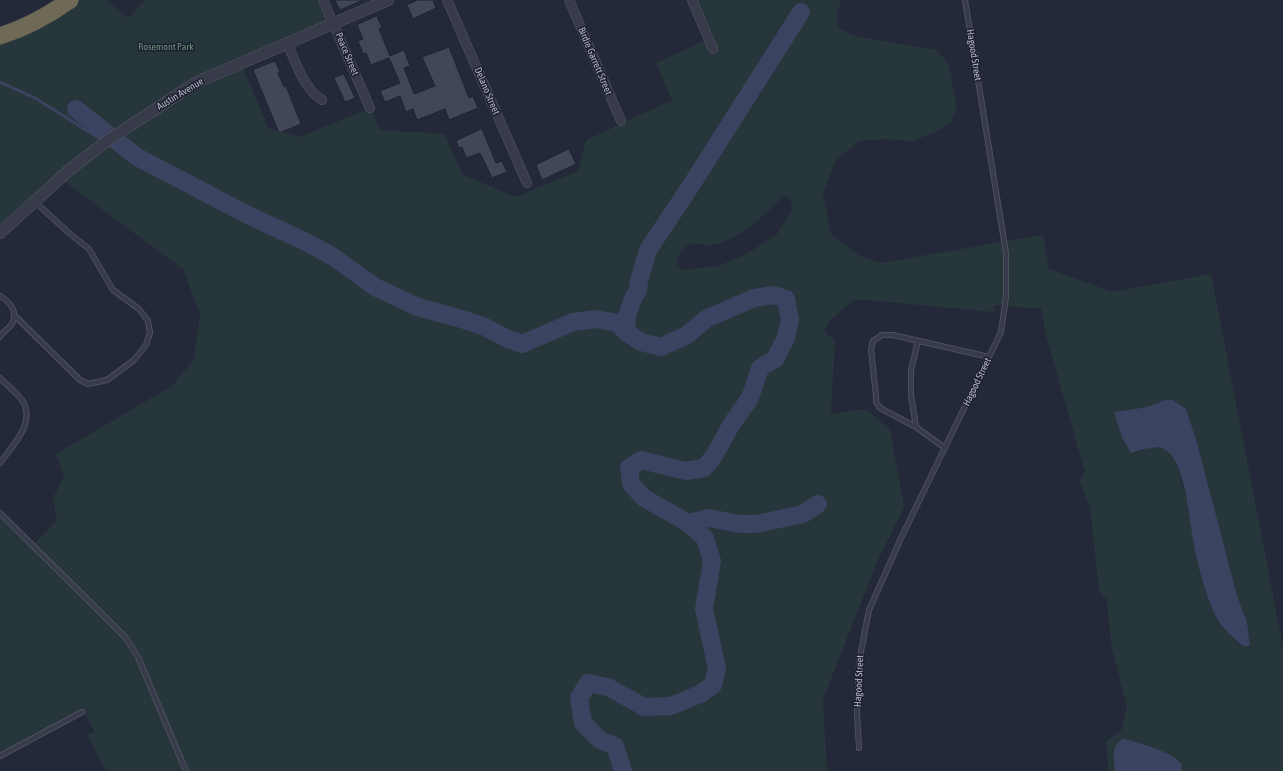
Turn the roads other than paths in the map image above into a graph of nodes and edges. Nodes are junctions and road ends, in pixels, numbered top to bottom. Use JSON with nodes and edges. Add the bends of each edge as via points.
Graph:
{"nodes":[{"id":1,"x":70,"y":0,"type":"edge"},
{"id":2,"x":323,"y":0,"type":"edge"},
{"id":3,"x":388,"y":0,"type":"edge"},
{"id":4,"x":447,"y":0,"type":"edge"},
{"id":5,"x":569,"y":0,"type":"edge"},
{"id":6,"x":692,"y":0,"type":"edge"},
{"id":7,"x":965,"y":0,"type":"edge"},
{"id":8,"x":333,"y":22,"type":"junction"},
{"id":9,"x":0,"y":36,"type":"edge"},
{"id":10,"x":287,"y":43,"type":"junction"},
{"id":11,"x":713,"y":49,"type":"dead end"},
{"id":12,"x":322,"y":100,"type":"dead end"},
{"id":13,"x":370,"y":108,"type":"dead end"},
{"id":14,"x":620,"y":122,"type":"dead end"},
{"id":15,"x":526,"y":183,"type":"dead end"},
{"id":16,"x":34,"y":201,"type":"junction"},
{"id":17,"x":0,"y":233,"type":"edge"},
{"id":18,"x":0,"y":296,"type":"edge"},
{"id":19,"x":15,"y":316,"type":"junction"},
{"id":20,"x":0,"y":337,"type":"edge"},
{"id":21,"x":918,"y":341,"type":"junction"},
{"id":22,"x":989,"y":357,"type":"junction"},
{"id":23,"x":0,"y":378,"type":"edge"},
{"id":24,"x":916,"y":427,"type":"junction"},
{"id":25,"x":944,"y":448,"type":"junction"},
{"id":26,"x":0,"y":463,"type":"edge"},
{"id":27,"x":0,"y":513,"type":"edge"},
{"id":28,"x":82,"y":712,"type":"dead end"},
{"id":29,"x":859,"y":748,"type":"dead end"},
{"id":30,"x":0,"y":756,"type":"edge"},
{"id":31,"x":186,"y":771,"type":"edge"}],
"edges":[{"from":1,"to":9,"type":"highway","via":[[53,12]]},
{"from":2,"to":8,"type":"street","name":"Peace Street"},
{"from":3,"to":8,"type":"street","name":"Austin Avenue"},
{"from":4,"to":15,"type":"street","name":"Delano Street"},
{"from":5,"to":14,"type":"street","name":"Birdie Garrett Street"},
{"from":6,"to":11,"type":"street"},
{"from":7,"to":22,"type":"lane","name":"Hagood Street","via":[[1006,253],[1006,297],[1001,332]]},
{"from":8,"to":10,"type":"street","name":"Austin Avenue"},
{"from":8,"to":13,"type":"street","name":"Peace Street"},
{"from":10,"to":12,"type":"street","via":[[303,79]]},
{"from":10,"to":16,"type":"street","name":"Austin Avenue","via":[[195,83],[104,143]]},
{"from":16,"to":17,"type":"street","name":"Austin Avenue"},
{"from":16,"to":19,"type":"lane","via":[[90,249],[113,290],[140,309],[148,321],[150,333],[146,345],[134,360],[107,380],[88,384],[80,380]]},
{"from":18,"to":19,"type":"lane","via":[[12,307]]},
{"from":19,"to":20,"type":"lane"},
{"from":21,"to":22,"type":"lane"},
{"from":21,"to":24,"type":"lane","via":[[910,375]]},
{"from":21,"to":24,"type":"lane","via":[[901,336],[882,335],[873,341],[871,349],[876,402],[887,413]]},
{"from":22,"to":25,"type":"lane","name":"Hagood Street"},
{"from":23,"to":26,"type":"lane","via":[[22,400],[27,418],[24,429]]},
{"from":24,"to":25,"type":"lane"},
{"from":25,"to":29,"type":"lane","name":"Hagood Street","via":[[868,610],[858,662]]},
{"from":27,"to":31,"type":"lane","via":[[126,638],[138,657]]},
{"from":28,"to":30,"type":"lane"}]}
